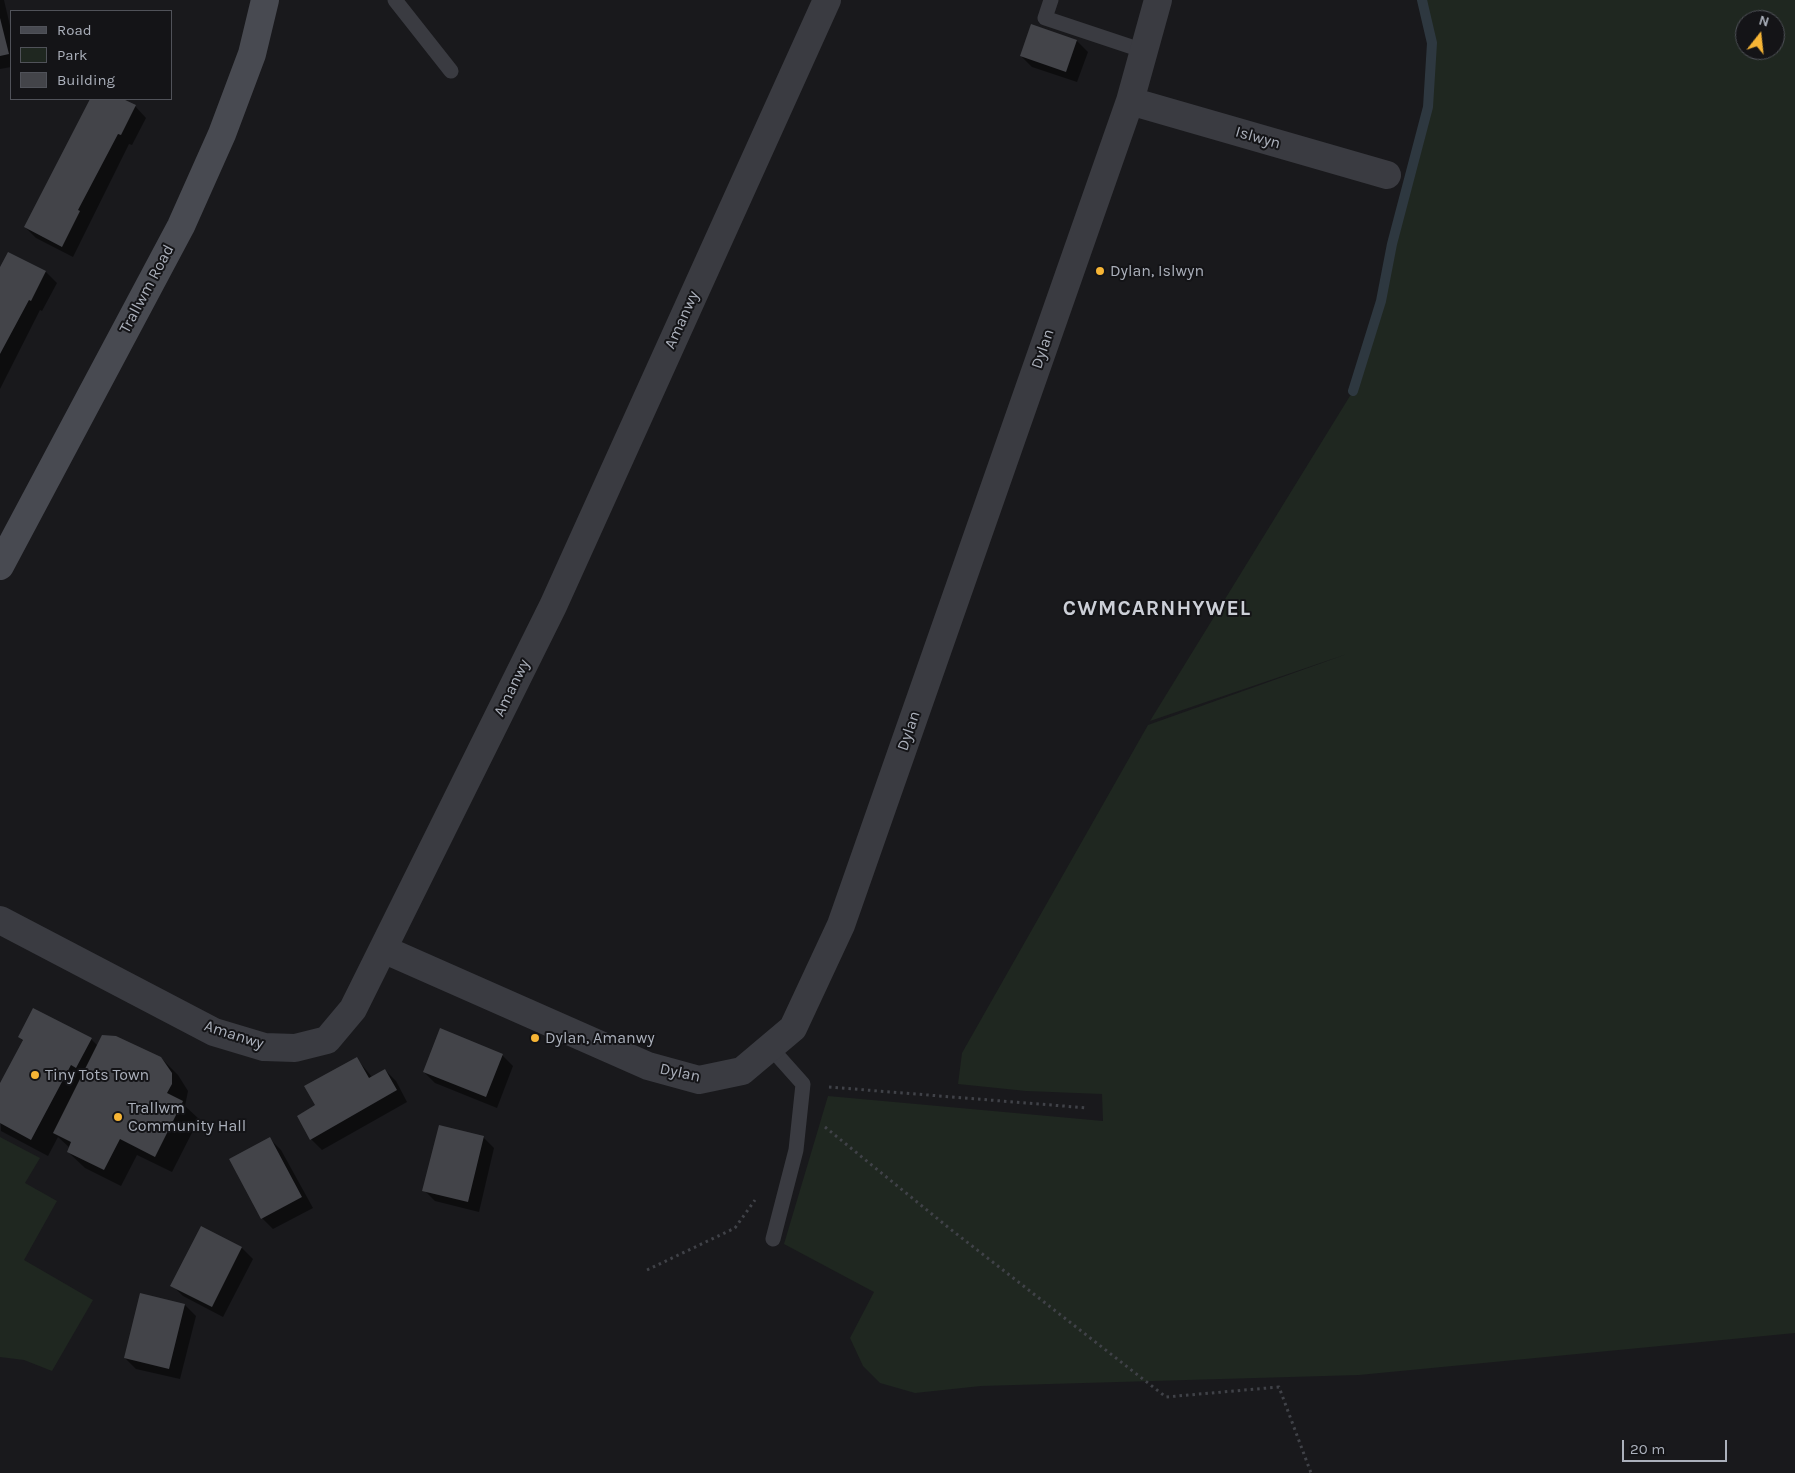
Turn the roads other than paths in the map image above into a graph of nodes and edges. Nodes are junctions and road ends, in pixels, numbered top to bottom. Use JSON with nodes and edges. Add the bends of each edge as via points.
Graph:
{"nodes":[{"id":1,"x":265,"y":0,"type":"edge"},
{"id":2,"x":395,"y":0,"type":"edge"},
{"id":3,"x":827,"y":0,"type":"edge"},
{"id":4,"x":1051,"y":0,"type":"edge"},
{"id":5,"x":1158,"y":0,"type":"edge"},
{"id":6,"x":1144,"y":51,"type":"junction"},
{"id":7,"x":451,"y":71,"type":"dead end"},
{"id":8,"x":1130,"y":102,"type":"junction"},
{"id":9,"x":1387,"y":175,"type":"dead end"},
{"id":10,"x":0,"y":566,"type":"edge"},
{"id":11,"x":0,"y":920,"type":"edge"},
{"id":12,"x":383,"y":949,"type":"junction"},
{"id":13,"x":770,"y":1048,"type":"junction"},
{"id":14,"x":773,"y":1239,"type":"dead end"}],
"edges":[{"from":1,"to":10,"type":"street","name":"Trallwm Road","via":[[252,54],[222,134],[181,226]]},
{"from":2,"to":7,"type":"lane"},
{"from":3,"to":12,"type":"street","name":"Amanwy","via":[[553,606]]},
{"from":4,"to":6,"type":"lane","via":[[1045,18]]},
{"from":5,"to":6,"type":"street","name":"Dylan"},
{"from":6,"to":8,"type":"street","name":"Dylan"},
{"from":8,"to":9,"type":"street","name":"Islwyn"},
{"from":8,"to":13,"type":"street","name":"Dylan","via":[[841,925],[793,1028]]},
{"from":11,"to":12,"type":"street","name":"Amanwy","via":[[214,1032],[264,1047],[295,1048],[328,1040],[353,1009]]},
{"from":12,"to":13,"type":"street","name":"Dylan","via":[[648,1066],[699,1080],[742,1071]]},
{"from":13,"to":14,"type":"lane","via":[[802,1084],[796,1150]]}]}
